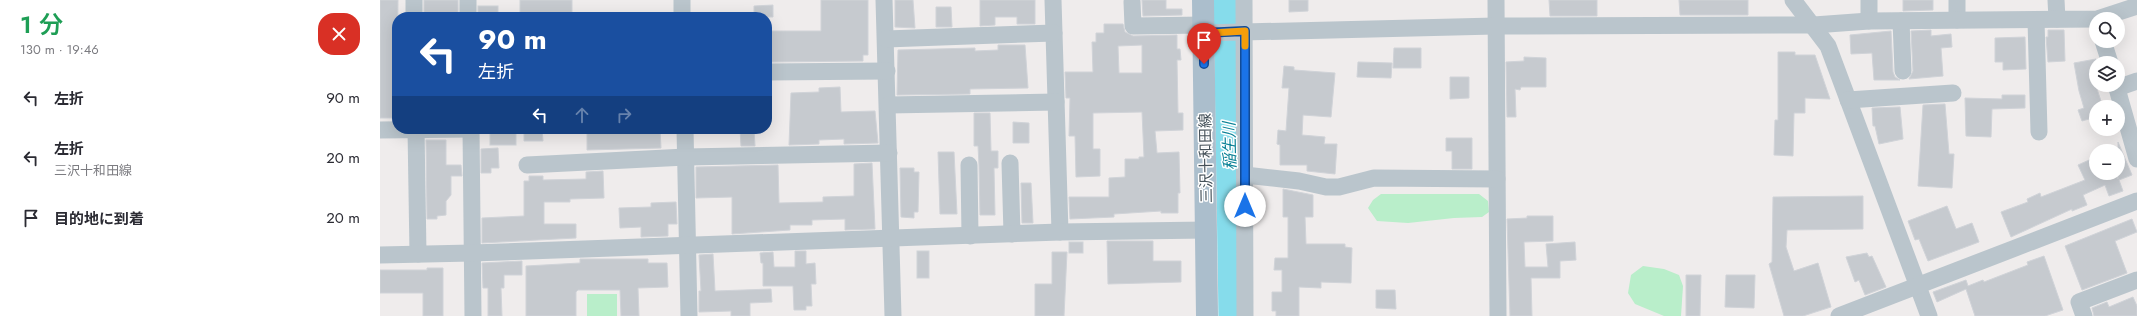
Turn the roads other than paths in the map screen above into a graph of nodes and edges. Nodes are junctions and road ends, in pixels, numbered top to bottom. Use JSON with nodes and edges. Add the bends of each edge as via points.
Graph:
{"nodes":[{"id":1,"x":414,"y":0,"type":"edge"},
{"id":2,"x":468,"y":0,"type":"edge"},
{"id":3,"x":682,"y":0,"type":"edge"},
{"id":4,"x":884,"y":0,"type":"edge"},
{"id":5,"x":1053,"y":0,"type":"edge"},
{"id":6,"x":1203,"y":0,"type":"edge"},
{"id":7,"x":1244,"y":0,"type":"edge"},
{"id":8,"x":1496,"y":0,"type":"edge"},
{"id":9,"x":1793,"y":0,"type":"edge"},
{"id":10,"x":1869,"y":0,"type":"edge"},
{"id":11,"x":1957,"y":0,"type":"edge"},
{"id":12,"x":2056,"y":0,"type":"edge"},
{"id":13,"x":1132,"y":2,"type":"dead end"},
{"id":14,"x":2137,"y":6,"type":"edge"},
{"id":15,"x":414,"y":12,"type":"edge"},
{"id":16,"x":468,"y":12,"type":"edge"},
{"id":17,"x":682,"y":12,"type":"edge"},
{"id":18,"x":2119,"y":12,"type":"edge"},
{"id":19,"x":2057,"y":19,"type":"junction"},
{"id":20,"x":2089,"y":19,"type":"edge"},
{"id":21,"x":1957,"y":20,"type":"junction"},
{"id":22,"x":2036,"y":20,"type":"junction"},
{"id":23,"x":1869,"y":21,"type":"junction"},
{"id":24,"x":1901,"y":21,"type":"junction"},
{"id":25,"x":1814,"y":25,"type":"junction"},
{"id":26,"x":1496,"y":26,"type":"junction"},
{"id":27,"x":1209,"y":30,"type":"junction"},
{"id":28,"x":1242,"y":31,"type":"junction"},
{"id":29,"x":1054,"y":34,"type":"junction"},
{"id":30,"x":886,"y":39,"type":"junction"},
{"id":31,"x":886,"y":71,"type":"junction"},
{"id":32,"x":1903,"y":71,"type":"dead end"},
{"id":33,"x":772,"y":72,"type":"edge"},
{"id":34,"x":2137,"y":81,"type":"edge"},
{"id":35,"x":2125,"y":84,"type":"edge"},
{"id":36,"x":2119,"y":92,"type":"edge"},
{"id":37,"x":1953,"y":93,"type":"dead end"},
{"id":38,"x":1848,"y":100,"type":"junction"},
{"id":39,"x":1056,"y":102,"type":"junction"},
{"id":40,"x":888,"y":105,"type":"junction"},
{"id":41,"x":380,"y":130,"type":"edge"},
{"id":42,"x":392,"y":130,"type":"edge"},
{"id":43,"x":2039,"y":132,"type":"dead end"},
{"id":44,"x":416,"y":134,"type":"edge"},
{"id":45,"x":471,"y":134,"type":"edge"},
{"id":46,"x":685,"y":134,"type":"edge"},
{"id":47,"x":889,"y":153,"type":"junction"},
{"id":48,"x":686,"y":157,"type":"junction"},
{"id":49,"x":2137,"y":159,"type":"edge"},
{"id":50,"x":1010,"y":163,"type":"dead end"},
{"id":51,"x":969,"y":164,"type":"dead end"},
{"id":52,"x":527,"y":165,"type":"dead end"},
{"id":53,"x":1245,"y":175,"type":"junction"},
{"id":54,"x":1497,"y":179,"type":"junction"},
{"id":55,"x":2137,"y":201,"type":"edge"},
{"id":56,"x":1207,"y":230,"type":"junction"},
{"id":57,"x":1060,"y":232,"type":"junction"},
{"id":58,"x":1012,"y":234,"type":"junction"},
{"id":59,"x":970,"y":236,"type":"junction"},
{"id":60,"x":892,"y":239,"type":"junction"},
{"id":61,"x":688,"y":244,"type":"junction"},
{"id":62,"x":472,"y":253,"type":"junction"},
{"id":63,"x":418,"y":254,"type":"junction"},
{"id":64,"x":380,"y":255,"type":"edge"},
{"id":65,"x":2137,"y":280,"type":"edge"},
{"id":66,"x":1917,"y":285,"type":"junction"},
{"id":67,"x":473,"y":316,"type":"edge"},
{"id":68,"x":689,"y":316,"type":"edge"},
{"id":69,"x":893,"y":316,"type":"edge"},
{"id":70,"x":1207,"y":316,"type":"edge"},
{"id":71,"x":1245,"y":316,"type":"edge"},
{"id":72,"x":1498,"y":316,"type":"edge"},
{"id":73,"x":1839,"y":316,"type":"edge"},
{"id":74,"x":1929,"y":316,"type":"edge"},
{"id":75,"x":2084,"y":316,"type":"edge"}],
"edges":[{"from":1,"to":15,"type":"street"},
{"from":2,"to":16,"type":"street"},
{"from":3,"to":17,"type":"street"},
{"from":4,"to":30,"type":"street"},
{"from":5,"to":29,"type":"street"},
{"from":6,"to":27,"type":"main road","name":"三沢十和田線"},
{"from":7,"to":28,"type":"street"},
{"from":8,"to":26,"type":"street"},
{"from":9,"to":25,"type":"street"},
{"from":10,"to":23,"type":"street"},
{"from":11,"to":21,"type":"street"},
{"from":12,"to":19,"type":"street"},
{"from":13,"to":27,"type":"street","via":[[1133,26]]},
{"from":14,"to":18,"type":"street"},
{"from":19,"to":20,"type":"street"},
{"from":19,"to":22,"type":"street"},
{"from":21,"to":22,"type":"street"},
{"from":21,"to":24,"type":"street"},
{"from":22,"to":43,"type":"street"},
{"from":23,"to":24,"type":"street"},
{"from":23,"to":25,"type":"street"},
{"from":24,"to":32,"type":"street"},
{"from":25,"to":26,"type":"street"},
{"from":25,"to":38,"type":"street","via":[[1828,46]]},
{"from":26,"to":28,"type":"street"},
{"from":26,"to":54,"type":"street"},
{"from":27,"to":28,"type":"street"},
{"from":27,"to":56,"type":"main road","name":"三沢十和田線"},
{"from":28,"to":53,"type":"street"},
{"from":29,"to":30,"type":"street"},
{"from":29,"to":39,"type":"street"},
{"from":30,"to":31,"type":"street"},
{"from":31,"to":33,"type":"street"},
{"from":31,"to":40,"type":"street"},
{"from":34,"to":35,"type":"street"},
{"from":36,"to":49,"type":"street"},
{"from":37,"to":38,"type":"street"},
{"from":38,"to":66,"type":"street"},
{"from":39,"to":40,"type":"street"},
{"from":39,"to":57,"type":"street"},
{"from":40,"to":47,"type":"street"},
{"from":41,"to":42,"type":"street"},
{"from":44,"to":63,"type":"street"},
{"from":45,"to":62,"type":"street"},
{"from":46,"to":48,"type":"street"},
{"from":47,"to":48,"type":"street"},
{"from":47,"to":60,"type":"street"},
{"from":48,"to":52,"type":"street"},
{"from":48,"to":61,"type":"street"},
{"from":50,"to":58,"type":"street"},
{"from":51,"to":59,"type":"street"},
{"from":53,"to":54,"type":"street","via":[[1300,181],[1326,187],[1339,187],[1374,178]]},
{"from":53,"to":71,"type":"street"},
{"from":54,"to":72,"type":"street"},
{"from":55,"to":66,"type":"street"},
{"from":56,"to":57,"type":"street"},
{"from":56,"to":70,"type":"main road","name":"三沢十和田線"},
{"from":57,"to":58,"type":"street"},
{"from":58,"to":59,"type":"street"},
{"from":59,"to":60,"type":"street"},
{"from":60,"to":61,"type":"street"},
{"from":60,"to":69,"type":"street"},
{"from":61,"to":62,"type":"street"},
{"from":61,"to":68,"type":"street"},
{"from":62,"to":63,"type":"street"},
{"from":62,"to":67,"type":"street"},
{"from":63,"to":64,"type":"street"},
{"from":65,"to":75,"type":"street","via":[[2079,302]]},
{"from":66,"to":73,"type":"street"},
{"from":66,"to":74,"type":"street"}]}
